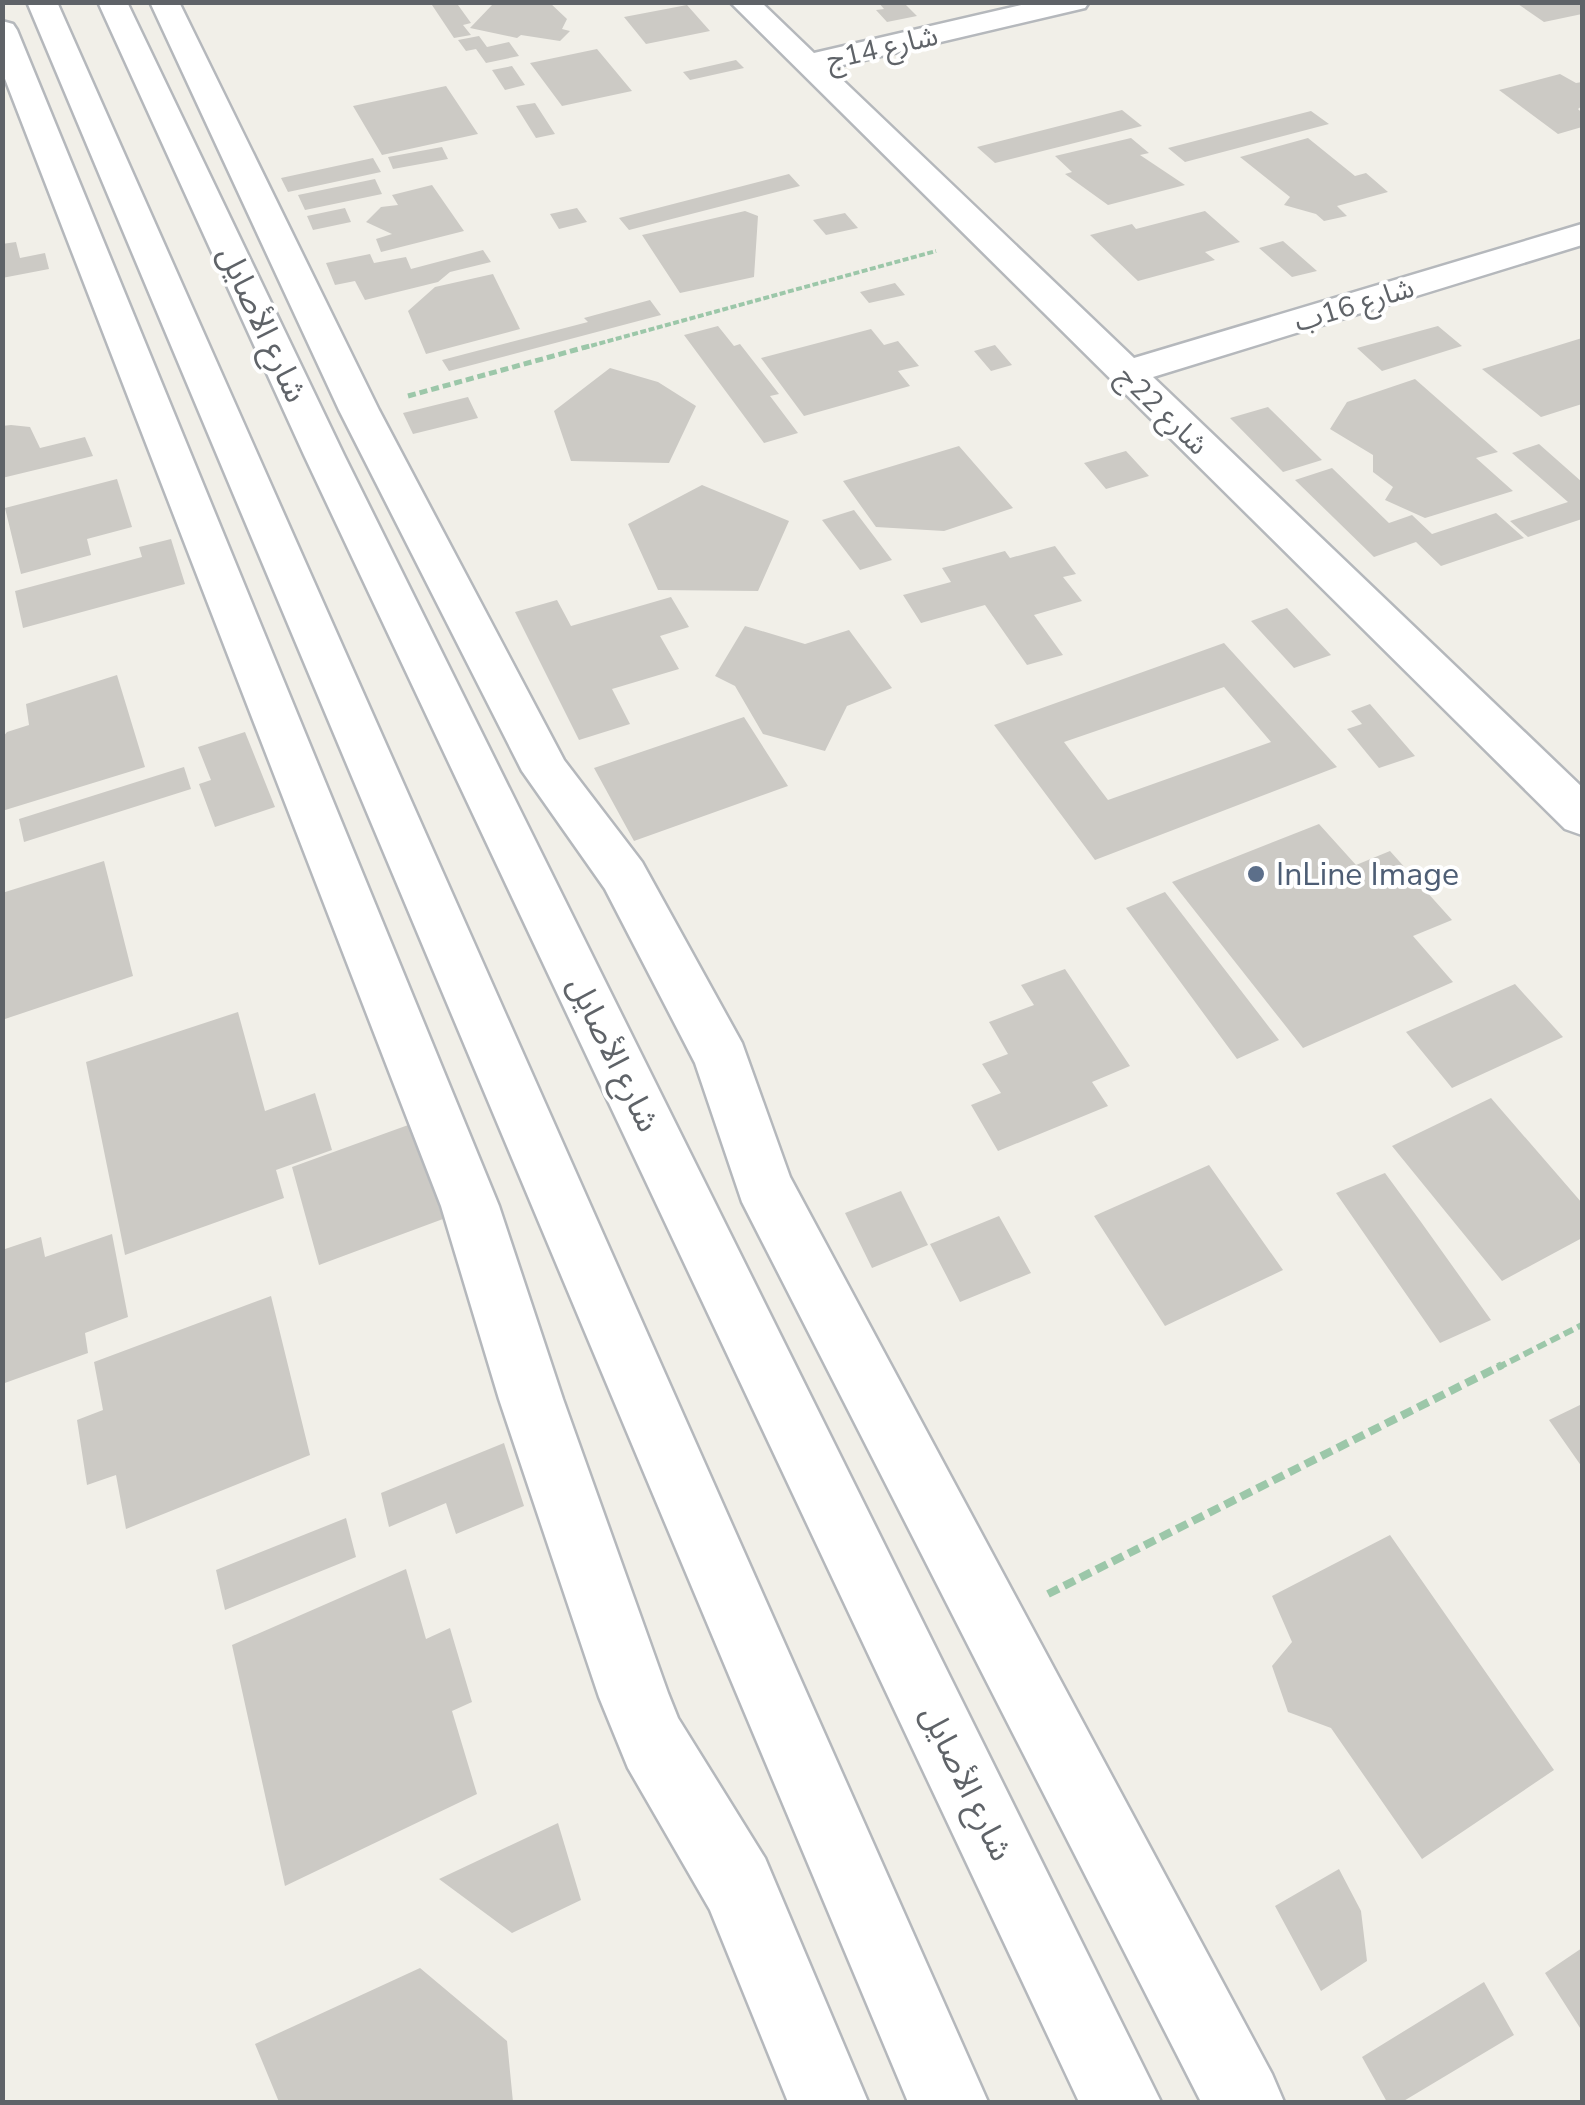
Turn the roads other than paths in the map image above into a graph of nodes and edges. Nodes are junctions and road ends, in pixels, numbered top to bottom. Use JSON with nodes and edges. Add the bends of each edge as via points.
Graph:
{"nodes":[{"id":1,"x":42,"y":2,"type":"edge"},
{"id":2,"x":112,"y":2,"type":"edge"},
{"id":3,"x":164,"y":2,"type":"edge"},
{"id":4,"x":744,"y":2,"type":"edge"},
{"id":5,"x":1075,"y":2,"type":"edge"},
{"id":6,"x":2,"y":30,"type":"edge"},
{"id":7,"x":806,"y":64,"type":"junction"},
{"id":8,"x":1582,"y":234,"type":"edge"},
{"id":9,"x":1125,"y":373,"type":"junction"},
{"id":10,"x":408,"y":565,"type":"junction"},
{"id":11,"x":1582,"y":816,"type":"edge"},
{"id":12,"x":394,"y":818,"type":"junction"},
{"id":13,"x":324,"y":844,"type":"junction"},
{"id":14,"x":828,"y":2102,"type":"edge"},
{"id":15,"x":948,"y":2102,"type":"edge"},
{"id":16,"x":1121,"y":2102,"type":"edge"},
{"id":17,"x":1244,"y":2102,"type":"edge"}],
"edges":[{"from":1,"to":12,"type":"street"},
{"from":2,"to":10,"type":"street","name":"شارع الأصايل"},
{"from":3,"to":10,"type":"street","via":[[359,410]]},
{"from":4,"to":7,"type":"street","name":"شارع 22ج"},
{"from":5,"to":7,"type":"street","name":"شارع 14ج"},
{"from":6,"to":13,"type":"street"},
{"from":7,"to":9,"type":"street","name":"شارع 22ج"},
{"from":8,"to":9,"type":"street","name":"شارع 16ب"},
{"from":9,"to":11,"type":"street","name":"شارع 22ج"},
{"from":10,"to":16,"type":"street","name":"شارع الأصايل"},
{"from":10,"to":17,"type":"street","via":[[624,876],[722,1060],[763,1184]]},
{"from":12,"to":13,"type":"street"},
{"from":12,"to":15,"type":"street"},
{"from":13,"to":14,"type":"street","via":[[470,1206],[634,1697],[661,1758],[738,1885]]}]}
